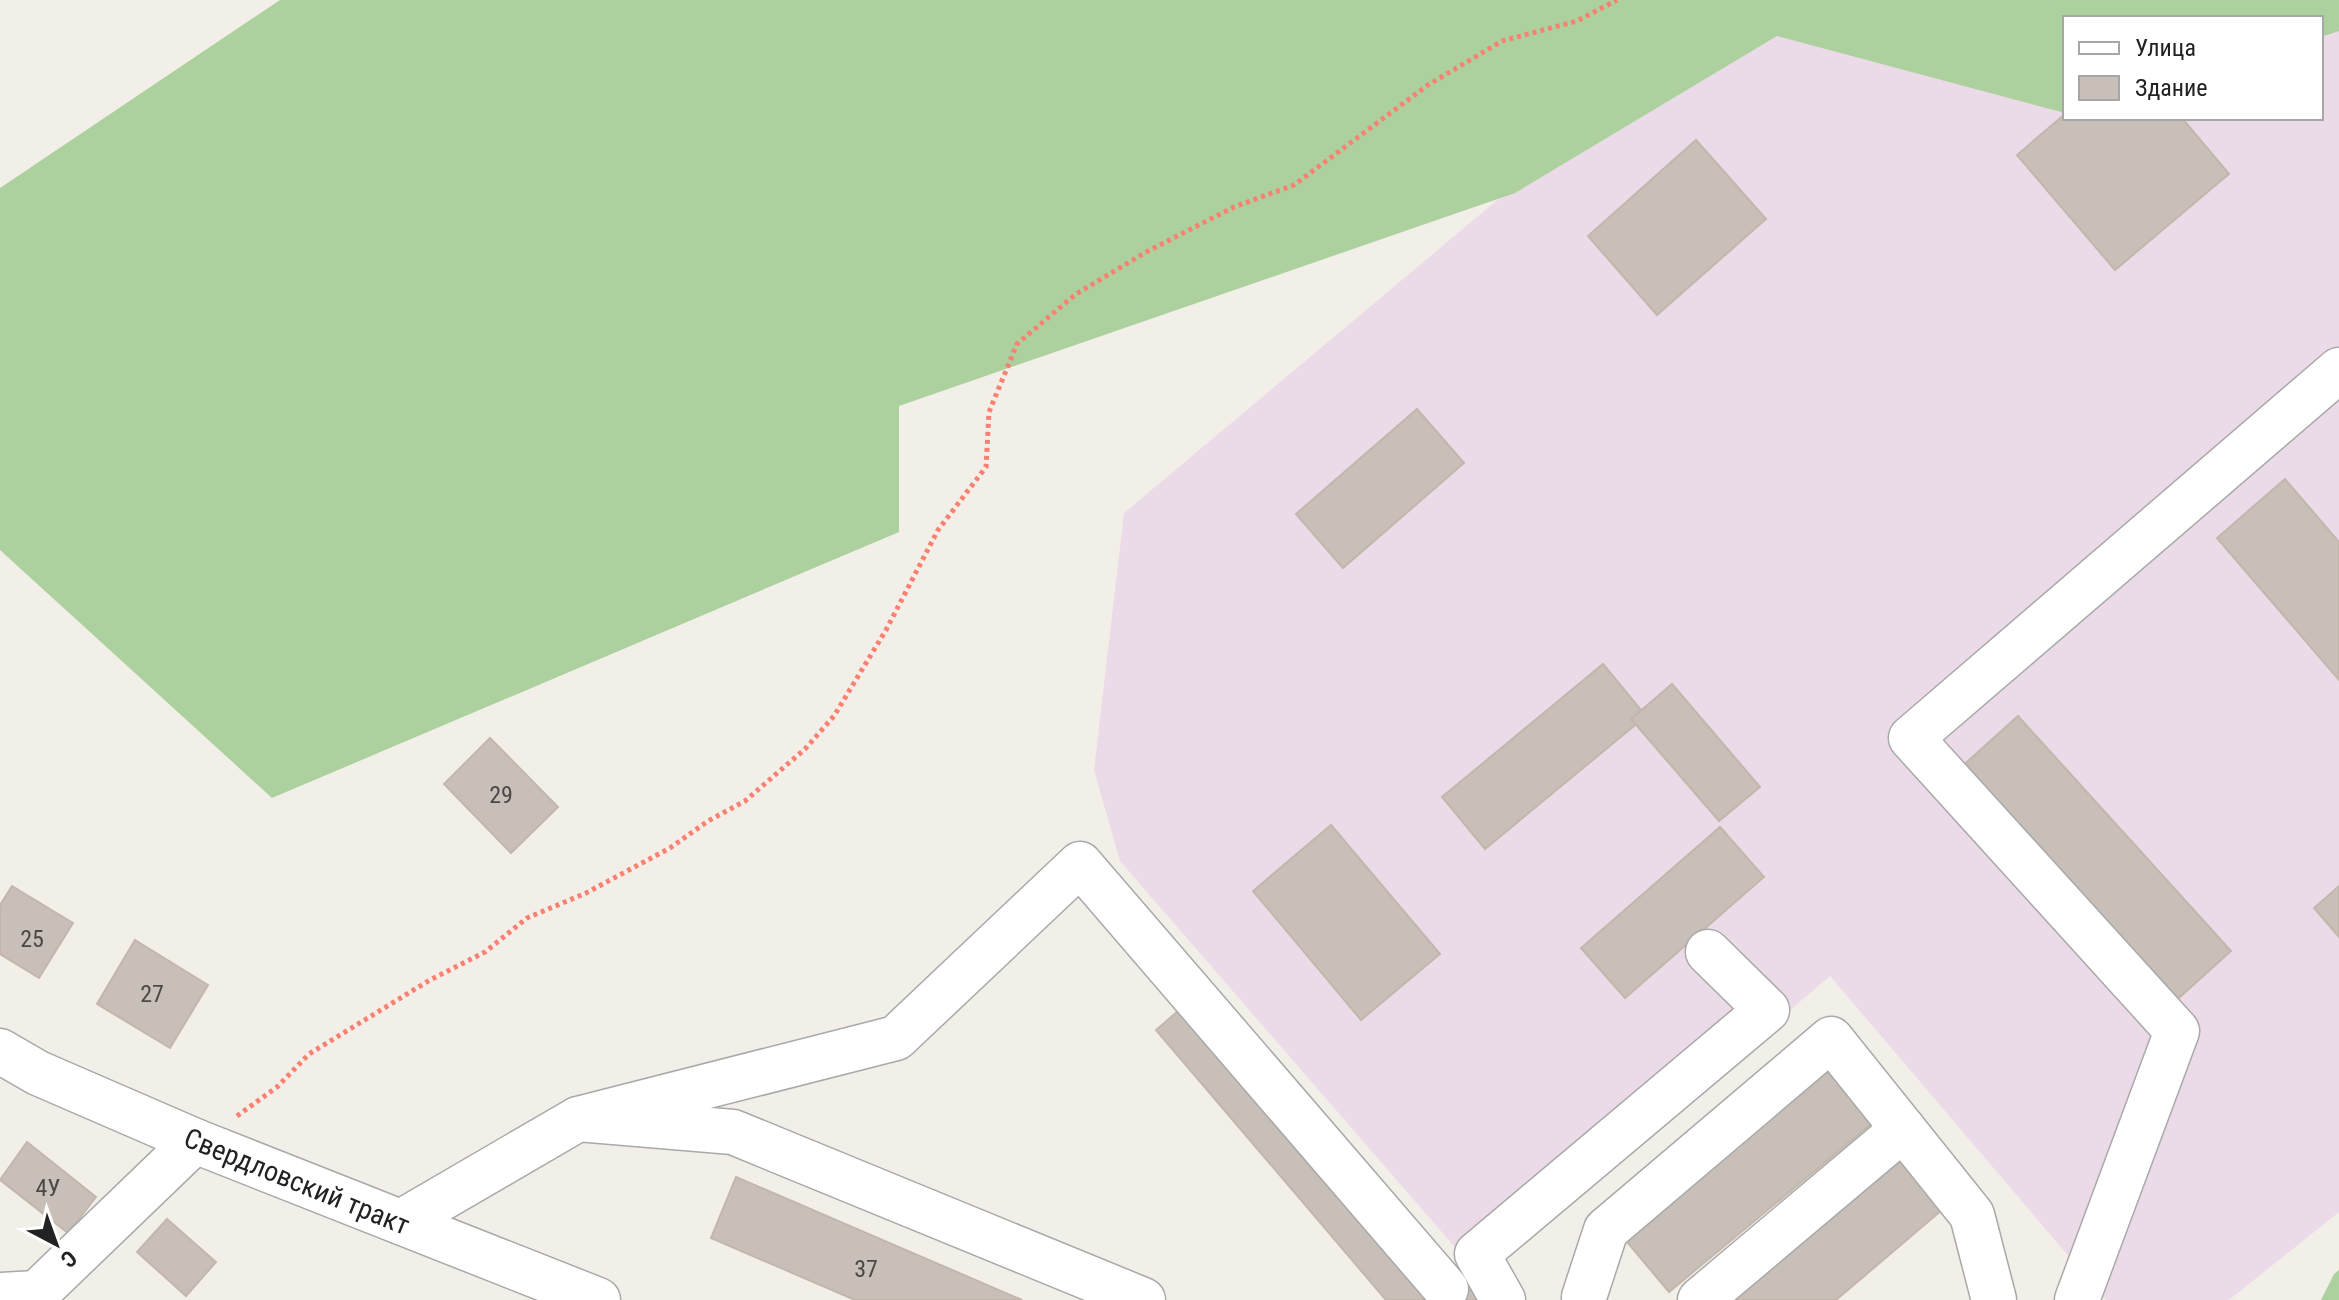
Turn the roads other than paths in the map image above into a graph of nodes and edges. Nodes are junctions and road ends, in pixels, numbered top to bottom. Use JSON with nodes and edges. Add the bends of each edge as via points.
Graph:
{"nodes":[{"id":1,"x":2339,"y":370,"type":"edge"},
{"id":2,"x":1708,"y":952,"type":"dead end"},
{"id":3,"x":0,"y":1051,"type":"edge"},
{"id":4,"x":578,"y":1119,"type":"junction"},
{"id":5,"x":1903,"y":1129,"type":"junction"},
{"id":6,"x":195,"y":1141,"type":"junction"},
{"id":7,"x":401,"y":1222,"type":"junction"},
{"id":8,"x":1446,"y":1289,"type":"dead end"},
{"id":9,"x":0,"y":1295,"type":"edge"},
{"id":10,"x":1586,"y":1299,"type":"edge"},
{"id":11,"x":598,"y":1300,"type":"edge"},
{"id":12,"x":1143,"y":1300,"type":"edge"},
{"id":13,"x":1503,"y":1300,"type":"edge"},
{"id":14,"x":1700,"y":1300,"type":"edge"},
{"id":15,"x":1994,"y":1300,"type":"edge"},
{"id":16,"x":2077,"y":1300,"type":"edge"}],
"edges":[{"from":1,"to":16,"type":"street","via":[[1911,738],[2177,1031]]},
{"from":2,"to":13,"type":"street","via":[[1767,1010],[1477,1254]]},
{"from":3,"to":6,"type":"street","name":"Свердловский тракт","via":[[38,1073]]},
{"from":4,"to":7,"type":"street"},
{"from":4,"to":8,"type":"street","via":[[896,1038],[1080,864]]},
{"from":4,"to":12,"type":"street","via":[[733,1132]]},
{"from":5,"to":10,"type":"street","via":[[1831,1039],[1606,1230]]},
{"from":5,"to":14,"type":"street"},
{"from":5,"to":15,"type":"street","via":[[1972,1215]]},
{"from":6,"to":7,"type":"street","name":"Свердловский тракт"},
{"from":6,"to":9,"type":"street","via":[[37,1293]]},
{"from":7,"to":11,"type":"street","name":"Свердловский тракт"}]}
